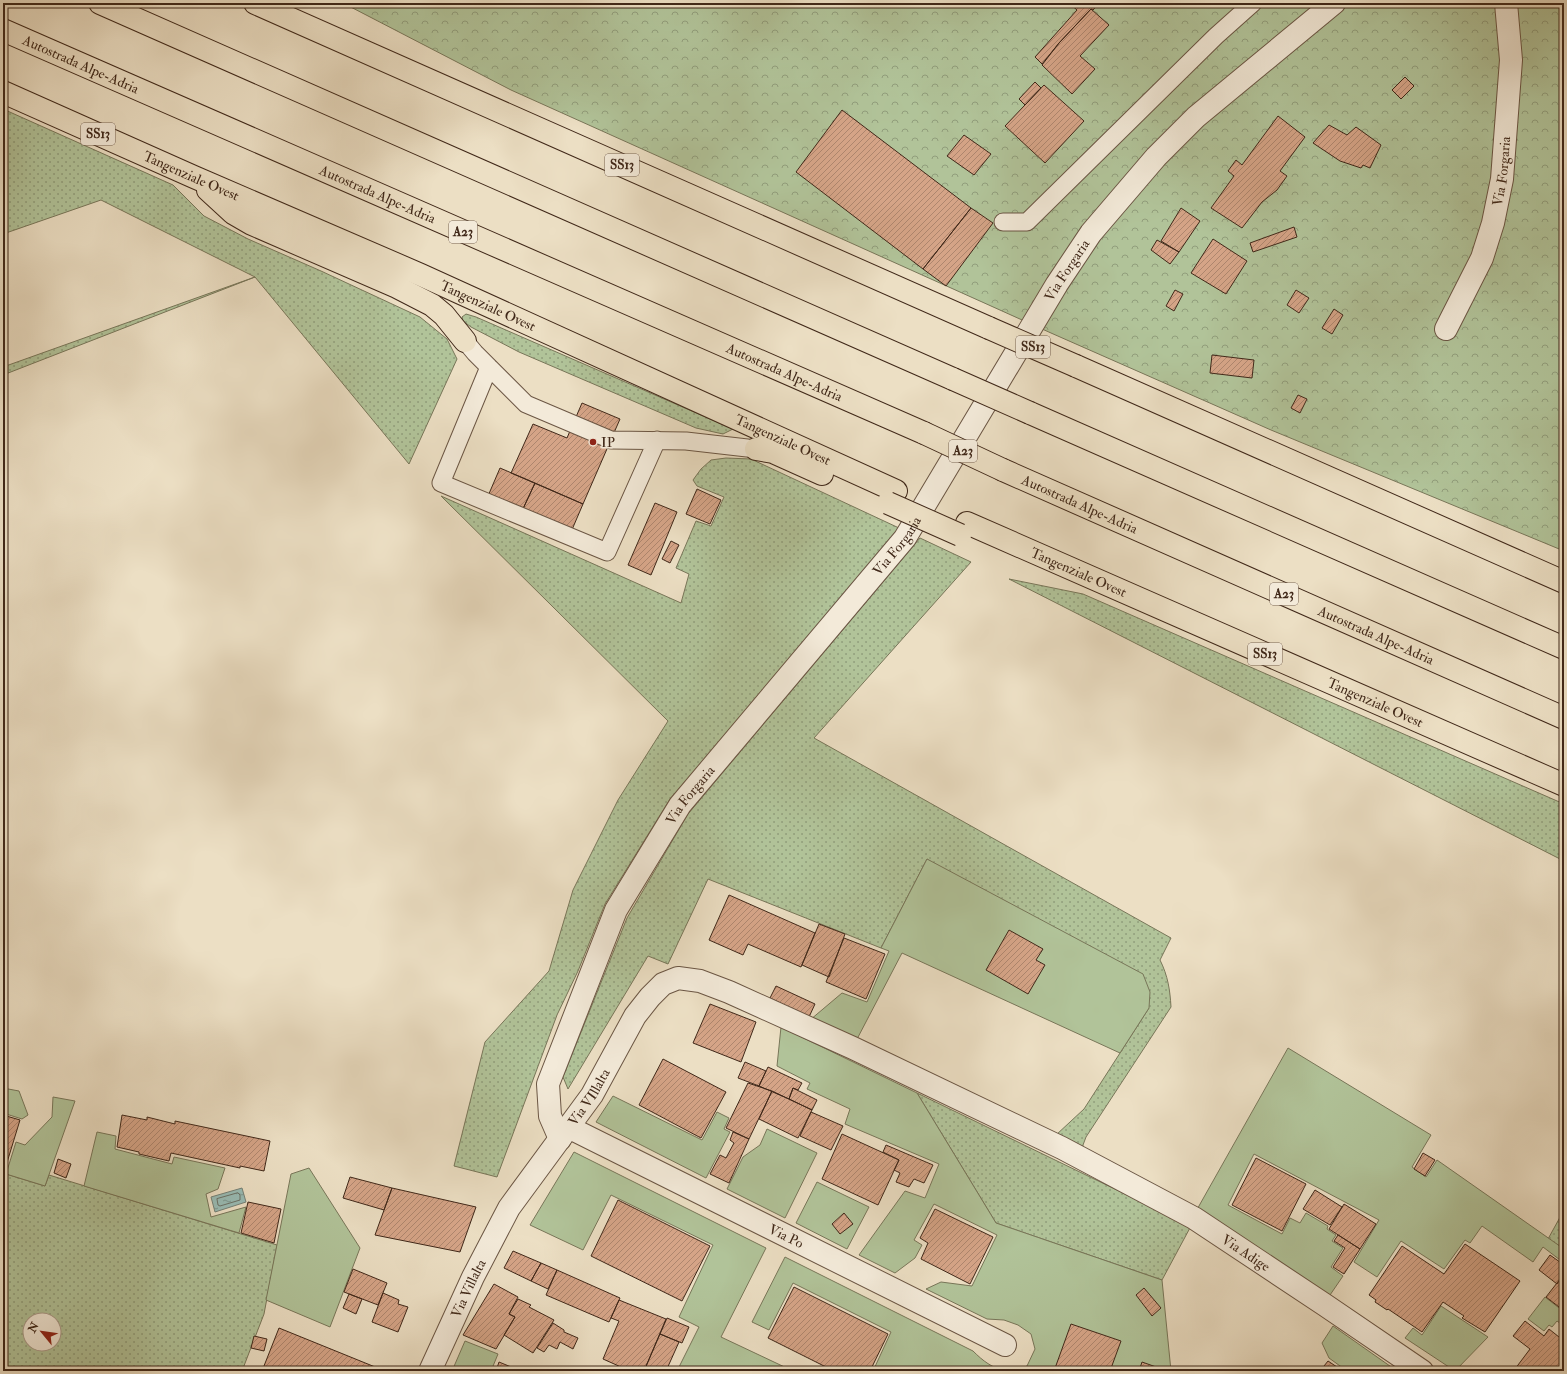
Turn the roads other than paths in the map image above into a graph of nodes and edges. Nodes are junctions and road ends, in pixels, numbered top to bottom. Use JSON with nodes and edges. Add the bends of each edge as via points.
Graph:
{"nodes":[{"id":1,"x":100,"y":3,"type":"edge"},
{"id":2,"x":255,"y":3,"type":"edge"},
{"id":3,"x":1253,"y":3,"type":"edge"},
{"id":4,"x":1334,"y":3,"type":"edge"},
{"id":5,"x":1506,"y":3,"type":"edge"},
{"id":6,"x":3,"y":30,"type":"edge"},
{"id":7,"x":3,"y":92,"type":"edge"},
{"id":8,"x":194,"y":177,"type":"junction"},
{"id":9,"x":1003,"y":222,"type":"dead end"},
{"id":10,"x":1446,"y":329,"type":"dead end"},
{"id":11,"x":465,"y":341,"type":"joint"},
{"id":12,"x":489,"y":367,"type":"junction"},
{"id":13,"x":657,"y":440,"type":"junction"},
{"id":14,"x":756,"y":449,"type":"joint"},
{"id":15,"x":892,"y":497,"type":"junction"},
{"id":16,"x":1564,"y":582,"type":"edge"},
{"id":17,"x":1564,"y":648,"type":"edge"},
{"id":18,"x":1564,"y":718,"type":"edge"},
{"id":19,"x":1564,"y":785,"type":"edge"},
{"id":20,"x":663,"y":984,"type":"joint"},
{"id":21,"x":564,"y":1133,"type":"junction"},
{"id":22,"x":510,"y":1208,"type":"joint"},
{"id":23,"x":1005,"y":1345,"type":"dead end"},
{"id":24,"x":430,"y":1371,"type":"edge"},
{"id":25,"x":1422,"y":1371,"type":"edge"}],
"edges":[{"from":1,"to":17,"type":"highway","bridge":true},
{"from":2,"to":16,"type":"highway","number":"SS13","bridge":true},
{"from":3,"to":9,"type":"lane","via":[[1216,36],[1027,222]]},
{"from":4,"to":21,"type":"street","name":"Via Forgaria","via":[[1196,117],[1156,156],[1091,233],[1057,284],[905,538],[680,806],[616,910],[548,1084],[550,1116]]},
{"from":5,"to":10,"type":"street","name":"Via Forgaria","via":[[1511,60],[1502,179],[1493,224],[1482,258]]},
{"from":6,"to":18,"type":"highway","name":"Autostrada Alpe-Adria","number":"A23","bridge":true,"via":[[924,433]]},
{"from":7,"to":8,"type":"highway","name":"Tangenziale Ovest","number":"SS13"},
{"from":8,"to":11,"type":"highway","via":[[233,213],[252,224],[432,305],[444,315]]},
{"from":8,"to":15,"type":"highway","name":"Tangenziale Ovest","number":"SS13","via":[[421,275]]},
{"from":11,"to":12,"type":"lane"},
{"from":12,"to":13,"type":"lane","via":[[526,404],[611,440]]},
{"from":12,"to":13,"type":"lane","via":[[440,483],[607,552]]},
{"from":13,"to":14,"type":"lane"},
{"from":14,"to":15,"type":"highway","via":[[773,452]]},
{"from":15,"to":19,"type":"highway","name":"Tangenziale Ovest","number":"SS13","via":[[963,529],[1066,566]]},
{"from":20,"to":21,"type":"street","name":"Via VIllalta","via":[[635,1016],[592,1095]]},
{"from":20,"to":25,"type":"street","name":"Via Adige","via":[[678,978],[689,979],[729,992],[1062,1148],[1194,1218]]},
{"from":21,"to":22,"type":"street","name":"Via VIllalta"},
{"from":21,"to":23,"type":"street","name":"Via Po"},
{"from":22,"to":24,"type":"street","name":"Via Villalta","via":[[473,1278]]}]}
